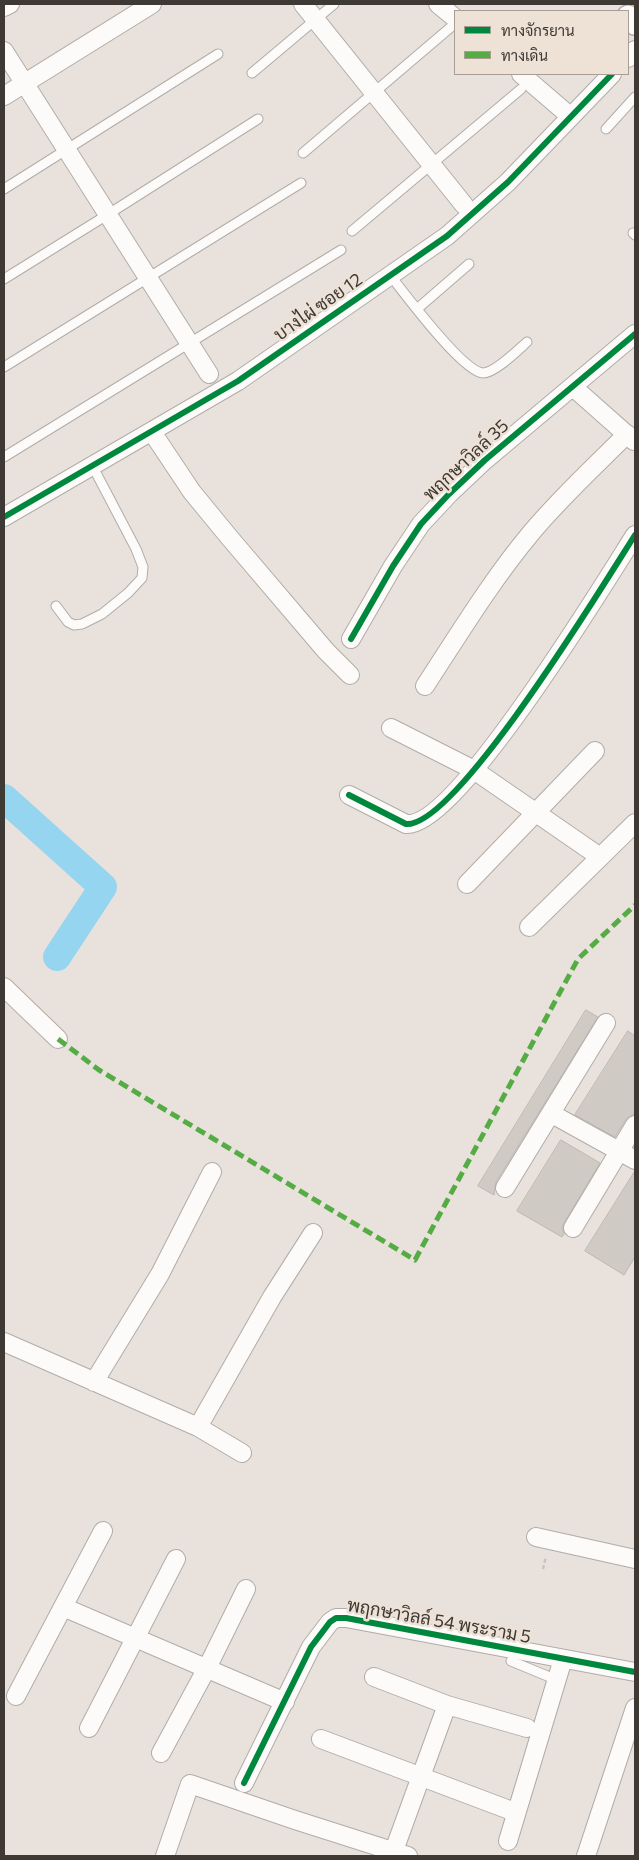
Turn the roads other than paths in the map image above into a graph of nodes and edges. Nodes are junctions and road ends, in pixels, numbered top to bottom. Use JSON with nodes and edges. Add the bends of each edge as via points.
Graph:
{"nodes":[{"id":1,"x":10,"y":4,"type":"edge"},
{"id":2,"x":152,"y":4,"type":"edge"},
{"id":3,"x":303,"y":4,"type":"edge"},
{"id":4,"x":334,"y":4,"type":"edge"},
{"id":5,"x":438,"y":4,"type":"edge"},
{"id":6,"x":4,"y":7,"type":"edge"},
{"id":7,"x":316,"y":20,"type":"junction"},
{"id":8,"x":453,"y":23,"type":"edge"},
{"id":9,"x":4,"y":51,"type":"edge"},
{"id":10,"x":218,"y":54,"type":"dead end"},
{"id":11,"x":252,"y":73,"type":"dead end"},
{"id":12,"x":611,"y":75,"type":"edge"},
{"id":13,"x":521,"y":81,"type":"edge"},
{"id":14,"x":24,"y":83,"type":"junction"},
{"id":15,"x":376,"y":93,"type":"junction"},
{"id":16,"x":4,"y":96,"type":"edge"},
{"id":17,"x":635,"y":97,"type":"edge"},
{"id":18,"x":571,"y":117,"type":"junction"},
{"id":19,"x":258,"y":119,"type":"dead end"},
{"id":20,"x":606,"y":129,"type":"dead end"},
{"id":21,"x":67,"y":150,"type":"junction"},
{"id":22,"x":303,"y":153,"type":"dead end"},
{"id":23,"x":432,"y":164,"type":"junction"},
{"id":24,"x":301,"y":183,"type":"dead end"},
{"id":25,"x":4,"y":189,"type":"edge"},
{"id":26,"x":464,"y":205,"type":"dead end"},
{"id":27,"x":107,"y":216,"type":"junction"},
{"id":28,"x":352,"y":231,"type":"dead end"},
{"id":29,"x":341,"y":250,"type":"dead end"},
{"id":30,"x":469,"y":264,"type":"dead end"},
{"id":31,"x":390,"y":275,"type":"junction"},
{"id":32,"x":147,"y":278,"type":"junction"},
{"id":33,"x":4,"y":279,"type":"edge"},
{"id":34,"x":417,"y":309,"type":"junction"},
{"id":35,"x":635,"y":334,"type":"edge"},
{"id":36,"x":188,"y":342,"type":"junction"},
{"id":37,"x":527,"y":342,"type":"dead end"},
{"id":38,"x":4,"y":368,"type":"edge"},
{"id":39,"x":209,"y":374,"type":"dead end"},
{"id":40,"x":573,"y":387,"type":"junction"},
{"id":41,"x":152,"y":432,"type":"junction"},
{"id":42,"x":631,"y":438,"type":"edge"},
{"id":43,"x":4,"y":457,"type":"edge"},
{"id":44,"x":93,"y":467,"type":"junction"},
{"id":45,"x":4,"y":517,"type":"edge"},
{"id":46,"x":635,"y":535,"type":"edge"},
{"id":47,"x":56,"y":606,"type":"dead end"},
{"id":48,"x":351,"y":639,"type":"dead end"},
{"id":49,"x":350,"y":675,"type":"dead end"},
{"id":50,"x":425,"y":686,"type":"dead end"},
{"id":51,"x":391,"y":728,"type":"dead end"},
{"id":52,"x":595,"y":751,"type":"dead end"},
{"id":53,"x":474,"y":770,"type":"junction"},
{"id":54,"x":349,"y":795,"type":"dead end"},
{"id":55,"x":537,"y":813,"type":"junction"},
{"id":56,"x":635,"y":824,"type":"edge"},
{"id":57,"x":600,"y":857,"type":"junction"},
{"id":58,"x":467,"y":884,"type":"dead end"},
{"id":59,"x":529,"y":927,"type":"dead end"},
{"id":60,"x":4,"y":988,"type":"edge"},
{"id":61,"x":606,"y":1023,"type":"dead end"},
{"id":62,"x":58,"y":1039,"type":"dead end"},
{"id":63,"x":552,"y":1114,"type":"junction"},
{"id":64,"x":635,"y":1126,"type":"edge"},
{"id":65,"x":619,"y":1152,"type":"junction"},
{"id":66,"x":635,"y":1160,"type":"edge"},
{"id":67,"x":212,"y":1172,"type":"dead end"},
{"id":68,"x":505,"y":1188,"type":"dead end"},
{"id":69,"x":573,"y":1228,"type":"dead end"},
{"id":70,"x":313,"y":1233,"type":"dead end"},
{"id":71,"x":4,"y":1342,"type":"edge"},
{"id":72,"x":94,"y":1382,"type":"junction"},
{"id":73,"x":198,"y":1427,"type":"junction"},
{"id":74,"x":242,"y":1453,"type":"dead end"},
{"id":75,"x":103,"y":1531,"type":"dead end"},
{"id":76,"x":536,"y":1537,"type":"dead end"},
{"id":77,"x":176,"y":1559,"type":"dead end"},
{"id":78,"x":635,"y":1559,"type":"edge"},
{"id":79,"x":246,"y":1589,"type":"dead end"},
{"id":80,"x":63,"y":1607,"type":"junction"},
{"id":81,"x":134,"y":1637,"type":"junction"},
{"id":82,"x":563,"y":1659,"type":"junction"},
{"id":83,"x":510,"y":1661,"type":"dead end"},
{"id":84,"x":207,"y":1668,"type":"junction"},
{"id":85,"x":635,"y":1672,"type":"edge"},
{"id":86,"x":374,"y":1677,"type":"dead end"},
{"id":87,"x":557,"y":1680,"type":"junction"},
{"id":88,"x":16,"y":1696,"type":"dead end"},
{"id":89,"x":285,"y":1702,"type":"junction"},
{"id":90,"x":447,"y":1705,"type":"junction"},
{"id":91,"x":635,"y":1708,"type":"edge"},
{"id":92,"x":89,"y":1728,"type":"dead end"},
{"id":93,"x":527,"y":1728,"type":"dead end"},
{"id":94,"x":321,"y":1739,"type":"dead end"},
{"id":95,"x":161,"y":1753,"type":"dead end"},
{"id":96,"x":421,"y":1778,"type":"junction"},
{"id":97,"x":244,"y":1783,"type":"dead end"},
{"id":98,"x":512,"y":1811,"type":"dead end"},
{"id":99,"x":508,"y":1841,"type":"dead end"},
{"id":100,"x":398,"y":1854,"type":"edge"},
{"id":101,"x":165,"y":1856,"type":"edge"},
{"id":102,"x":586,"y":1856,"type":"edge"}],
"edges":[{"from":1,"to":6,"type":"street"},
{"from":2,"to":14,"type":"street"},
{"from":3,"to":7,"type":"street"},
{"from":4,"to":7,"type":"lane"},
{"from":5,"to":8,"type":"street"},
{"from":7,"to":11,"type":"lane"},
{"from":7,"to":15,"type":"street"},
{"from":8,"to":15,"type":"lane"},
{"from":9,"to":14,"type":"street"},
{"from":10,"to":21,"type":"lane"},
{"from":12,"to":18,"type":"street","name":"บางไผ่ ซอย 12"},
{"from":13,"to":18,"type":"street"},
{"from":13,"to":23,"type":"lane"},
{"from":14,"to":16,"type":"street"},
{"from":14,"to":21,"type":"street"},
{"from":15,"to":22,"type":"lane"},
{"from":15,"to":23,"type":"street"},
{"from":17,"to":20,"type":"lane"},
{"from":18,"to":31,"type":"street","name":"บางไผ่ ซอย 12","via":[[508,182],[454,229]]},
{"from":19,"to":27,"type":"lane"},
{"from":21,"to":25,"type":"lane"},
{"from":21,"to":27,"type":"street"},
{"from":23,"to":26,"type":"street"},
{"from":23,"to":28,"type":"lane"},
{"from":24,"to":32,"type":"lane"},
{"from":27,"to":32,"type":"street"},
{"from":27,"to":33,"type":"lane"},
{"from":29,"to":36,"type":"lane"},
{"from":30,"to":34,"type":"lane"},
{"from":31,"to":34,"type":"lane"},
{"from":31,"to":41,"type":"street","name":"บางไผ่ ซอย 12","via":[[238,381]]},
{"from":32,"to":36,"type":"street"},
{"from":32,"to":38,"type":"lane"},
{"from":34,"to":37,"type":"lane","via":[[444,342],[474,370],[492,371]]},
{"from":35,"to":40,"type":"street","name":"พฤกษาวิลล์ 35"},
{"from":36,"to":39,"type":"street"},
{"from":36,"to":43,"type":"lane"},
{"from":40,"to":42,"type":"street"},
{"from":40,"to":48,"type":"street","name":"พฤกษาวิลล์ 35","via":[[484,460],[422,524],[393,566]]},
{"from":41,"to":44,"type":"street","name":"บางไผ่ ซอย 12"},
{"from":41,"to":49,"type":"street","via":[[192,492]]},
{"from":42,"to":50,"type":"street","via":[[569,492],[532,532],[489,588]]},
{"from":44,"to":45,"type":"street","name":"บางไผ่ ซอย 12"},
{"from":44,"to":47,"type":"lane","via":[[136,549],[143,567],[142,578],[102,614],[82,624],[68,622]]},
{"from":46,"to":53,"type":"street","via":[[533,692]]},
{"from":51,"to":53,"type":"street"},
{"from":52,"to":55,"type":"street"},
{"from":53,"to":54,"type":"street","via":[[434,812],[413,824],[406,824]]},
{"from":53,"to":55,"type":"street"},
{"from":55,"to":57,"type":"street"},
{"from":55,"to":58,"type":"street"},
{"from":56,"to":57,"type":"street"},
{"from":57,"to":59,"type":"street"},
{"from":60,"to":62,"type":"street"},
{"from":61,"to":63,"type":"street"},
{"from":63,"to":65,"type":"street"},
{"from":63,"to":68,"type":"street"},
{"from":64,"to":65,"type":"street"},
{"from":65,"to":66,"type":"street"},
{"from":65,"to":69,"type":"street"},
{"from":67,"to":72,"type":"street","via":[[160,1274]]},
{"from":70,"to":73,"type":"street","via":[[272,1297]]},
{"from":71,"to":72,"type":"street"},
{"from":72,"to":73,"type":"street"},
{"from":73,"to":74,"type":"street"},
{"from":75,"to":80,"type":"street"},
{"from":76,"to":78,"type":"street"},
{"from":77,"to":81,"type":"street"},
{"from":79,"to":84,"type":"street"},
{"from":80,"to":81,"type":"street"},
{"from":80,"to":88,"type":"street"},
{"from":81,"to":84,"type":"street"},
{"from":81,"to":92,"type":"street"},
{"from":82,"to":85,"type":"street","name":"พฤกษาวิลล์ 54 พระราม 5"},
{"from":82,"to":87,"type":"street"},
{"from":82,"to":89,"type":"street","name":"พฤกษาวิลล์ 54 พระราม 5","via":[[336,1618],[311,1646]]},
{"from":83,"to":87,"type":"lane"},
{"from":84,"to":89,"type":"street"},
{"from":84,"to":95,"type":"street"},
{"from":86,"to":90,"type":"street"},
{"from":87,"to":99,"type":"street"},
{"from":89,"to":97,"type":"street","name":"พฤกษาวิลล์ 54 พระราม 5"},
{"from":90,"to":93,"type":"street"},
{"from":90,"to":96,"type":"street"},
{"from":91,"to":102,"type":"street"},
{"from":94,"to":96,"type":"street"},
{"from":96,"to":98,"type":"street"},
{"from":96,"to":100,"type":"street"},
{"from":100,"to":101,"type":"street","via":[[190,1784]]}]}
